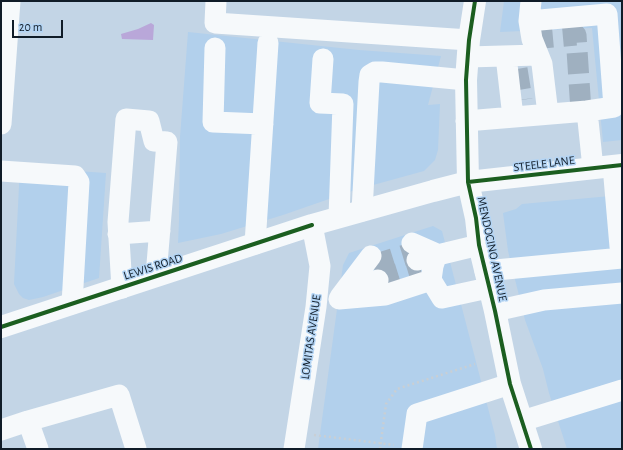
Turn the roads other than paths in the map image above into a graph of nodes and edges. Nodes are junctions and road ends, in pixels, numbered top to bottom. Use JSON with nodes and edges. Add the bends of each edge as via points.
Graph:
{"nodes":[{"id":1,"x":10,"y":1,"type":"edge"},
{"id":2,"x":216,"y":1,"type":"edge"},
{"id":3,"x":474,"y":1,"type":"edge"},
{"id":4,"x":530,"y":11,"type":"edge"},
{"id":5,"x":268,"y":43,"type":"dead end"},
{"id":6,"x":215,"y":48,"type":"dead end"},
{"id":7,"x":468,"y":49,"type":"junction"},
{"id":8,"x":323,"y":59,"type":"dead end"},
{"id":9,"x":522,"y":60,"type":"junction"},
{"id":10,"x":466,"y":80,"type":"junction"},
{"id":11,"x":528,"y":110,"type":"junction"},
{"id":12,"x":587,"y":111,"type":"junction"},
{"id":13,"x":466,"y":121,"type":"junction"},
{"id":14,"x":1,"y":124,"type":"edge"},
{"id":15,"x":263,"y":124,"type":"junction"},
{"id":16,"x":610,"y":166,"type":"edge"},
{"id":17,"x":1,"y":171,"type":"edge"},
{"id":18,"x":468,"y":182,"type":"junction"},
{"id":19,"x":362,"y":211,"type":"junction"},
{"id":20,"x":339,"y":218,"type":"junction"},
{"id":21,"x":620,"y":221,"type":"edge"},
{"id":22,"x":312,"y":225,"type":"junction"},
{"id":23,"x":160,"y":232,"type":"junction"},
{"id":24,"x":118,"y":234,"type":"junction"},
{"id":25,"x":256,"y":244,"type":"junction"},
{"id":26,"x":479,"y":245,"type":"junction"},
{"id":27,"x":622,"y":258,"type":"edge"},
{"id":28,"x":422,"y":259,"type":"junction"},
{"id":29,"x":375,"y":268,"type":"tunnel mouth"},
{"id":30,"x":156,"y":276,"type":"junction"},
{"id":31,"x":487,"y":279,"type":"junction"},
{"id":32,"x":122,"y":288,"type":"junction"},
{"id":33,"x":622,"y":293,"type":"edge"},
{"id":34,"x":339,"y":299,"type":"junction"},
{"id":35,"x":72,"y":304,"type":"junction"},
{"id":36,"x":316,"y":307,"type":"junction"},
{"id":37,"x":495,"y":311,"type":"junction"},
{"id":38,"x":1,"y":327,"type":"edge"},
{"id":39,"x":510,"y":384,"type":"junction"},
{"id":40,"x":622,"y":390,"type":"edge"},
{"id":41,"x":28,"y":421,"type":"junction"},
{"id":42,"x":522,"y":421,"type":"junction"},
{"id":43,"x":1,"y":430,"type":"edge"},
{"id":44,"x":295,"y":441,"type":"edge"},
{"id":45,"x":412,"y":448,"type":"edge"},
{"id":46,"x":38,"y":449,"type":"edge"},
{"id":47,"x":136,"y":449,"type":"edge"},
{"id":48,"x":531,"y":449,"type":"edge"}],
"edges":[{"from":1,"to":14,"type":"street"},
{"from":2,"to":7,"type":"street","via":[[214,23]]},
{"from":3,"to":7,"type":"main road","name":"MENDOCINO AVENUE"},
{"from":4,"to":9,"type":"street","via":[[532,39]]},
{"from":4,"to":12,"type":"street","via":[[607,14],[614,108]]},
{"from":5,"to":15,"type":"street"},
{"from":6,"to":15,"type":"street","via":[[213,122]]},
{"from":7,"to":9,"type":"street"},
{"from":7,"to":10,"type":"main road","name":"MENDOCINO AVENUE"},
{"from":8,"to":20,"type":"street","via":[[320,103],[343,104]]},
{"from":9,"to":11,"type":"street"},
{"from":9,"to":11,"type":"street","via":[[542,64]]},
{"from":10,"to":13,"type":"main road","name":"MENDOCINO AVENUE"},
{"from":10,"to":19,"type":"street","via":[[382,72],[370,75]]},
{"from":11,"to":12,"type":"street"},
{"from":11,"to":13,"type":"street"},
{"from":12,"to":16,"type":"street"},
{"from":13,"to":18,"type":"main road","name":"MENDOCINO AVENUE"},
{"from":15,"to":25,"type":"street"},
{"from":16,"to":18,"type":"main road","name":"STEELE LANE"},
{"from":16,"to":21,"type":"street"},
{"from":17,"to":35,"type":"street","via":[[74,176],[79,182]]},
{"from":18,"to":19,"type":"main road","name":"LEWIS ROAD"},
{"from":18,"to":26,"type":"main road","name":"MENDOCINO AVENUE"},
{"from":19,"to":20,"type":"main road","name":"LEWIS ROAD"},
{"from":20,"to":22,"type":"main road","name":"LEWIS ROAD"},
{"from":21,"to":27,"type":"street"},
{"from":22,"to":25,"type":"main road","name":"LEWIS ROAD"},
{"from":22,"to":36,"type":"street","name":"LOMITAS AVENUE","via":[[320,266]]},
{"from":23,"to":24,"type":"street"},
{"from":23,"to":24,"type":"street","via":[[167,142],[154,141],[149,121],[126,119]]},
{"from":23,"to":30,"type":"street"},
{"from":24,"to":32,"type":"street"},
{"from":25,"to":30,"type":"main road","name":"LEWIS ROAD"},
{"from":26,"to":28,"type":"street"},
{"from":26,"to":31,"type":"main road","name":"MENDOCINO AVENUE"},
{"from":27,"to":31,"type":"street"},
{"from":28,"to":31,"type":"street","via":[[442,298]]},
{"from":28,"to":34,"type":"street","via":[[385,295]]},
{"from":29,"to":34,"type":"street"},
{"from":30,"to":32,"type":"main road","name":"LEWIS ROAD"},
{"from":31,"to":37,"type":"main road","name":"MENDOCINO AVENUE"},
{"from":32,"to":35,"type":"main road","name":"LEWIS ROAD"},
{"from":33,"to":37,"type":"street","via":[[544,300]]},
{"from":34,"to":36,"type":"street"},
{"from":35,"to":38,"type":"main road","name":"LEWIS ROAD"},
{"from":36,"to":44,"type":"street","name":"LOMITAS AVENUE"},
{"from":37,"to":39,"type":"main road","name":"MENDOCINO AVENUE"},
{"from":39,"to":42,"type":"main road","name":"MENDOCINO AVENUE"},
{"from":39,"to":45,"type":"street","via":[[417,414]]},
{"from":40,"to":42,"type":"street"},
{"from":41,"to":43,"type":"street"},
{"from":41,"to":46,"type":"street"},
{"from":41,"to":47,"type":"street","via":[[119,395]]},
{"from":42,"to":48,"type":"main road","name":"MENDOCINO AVENUE"}]}
